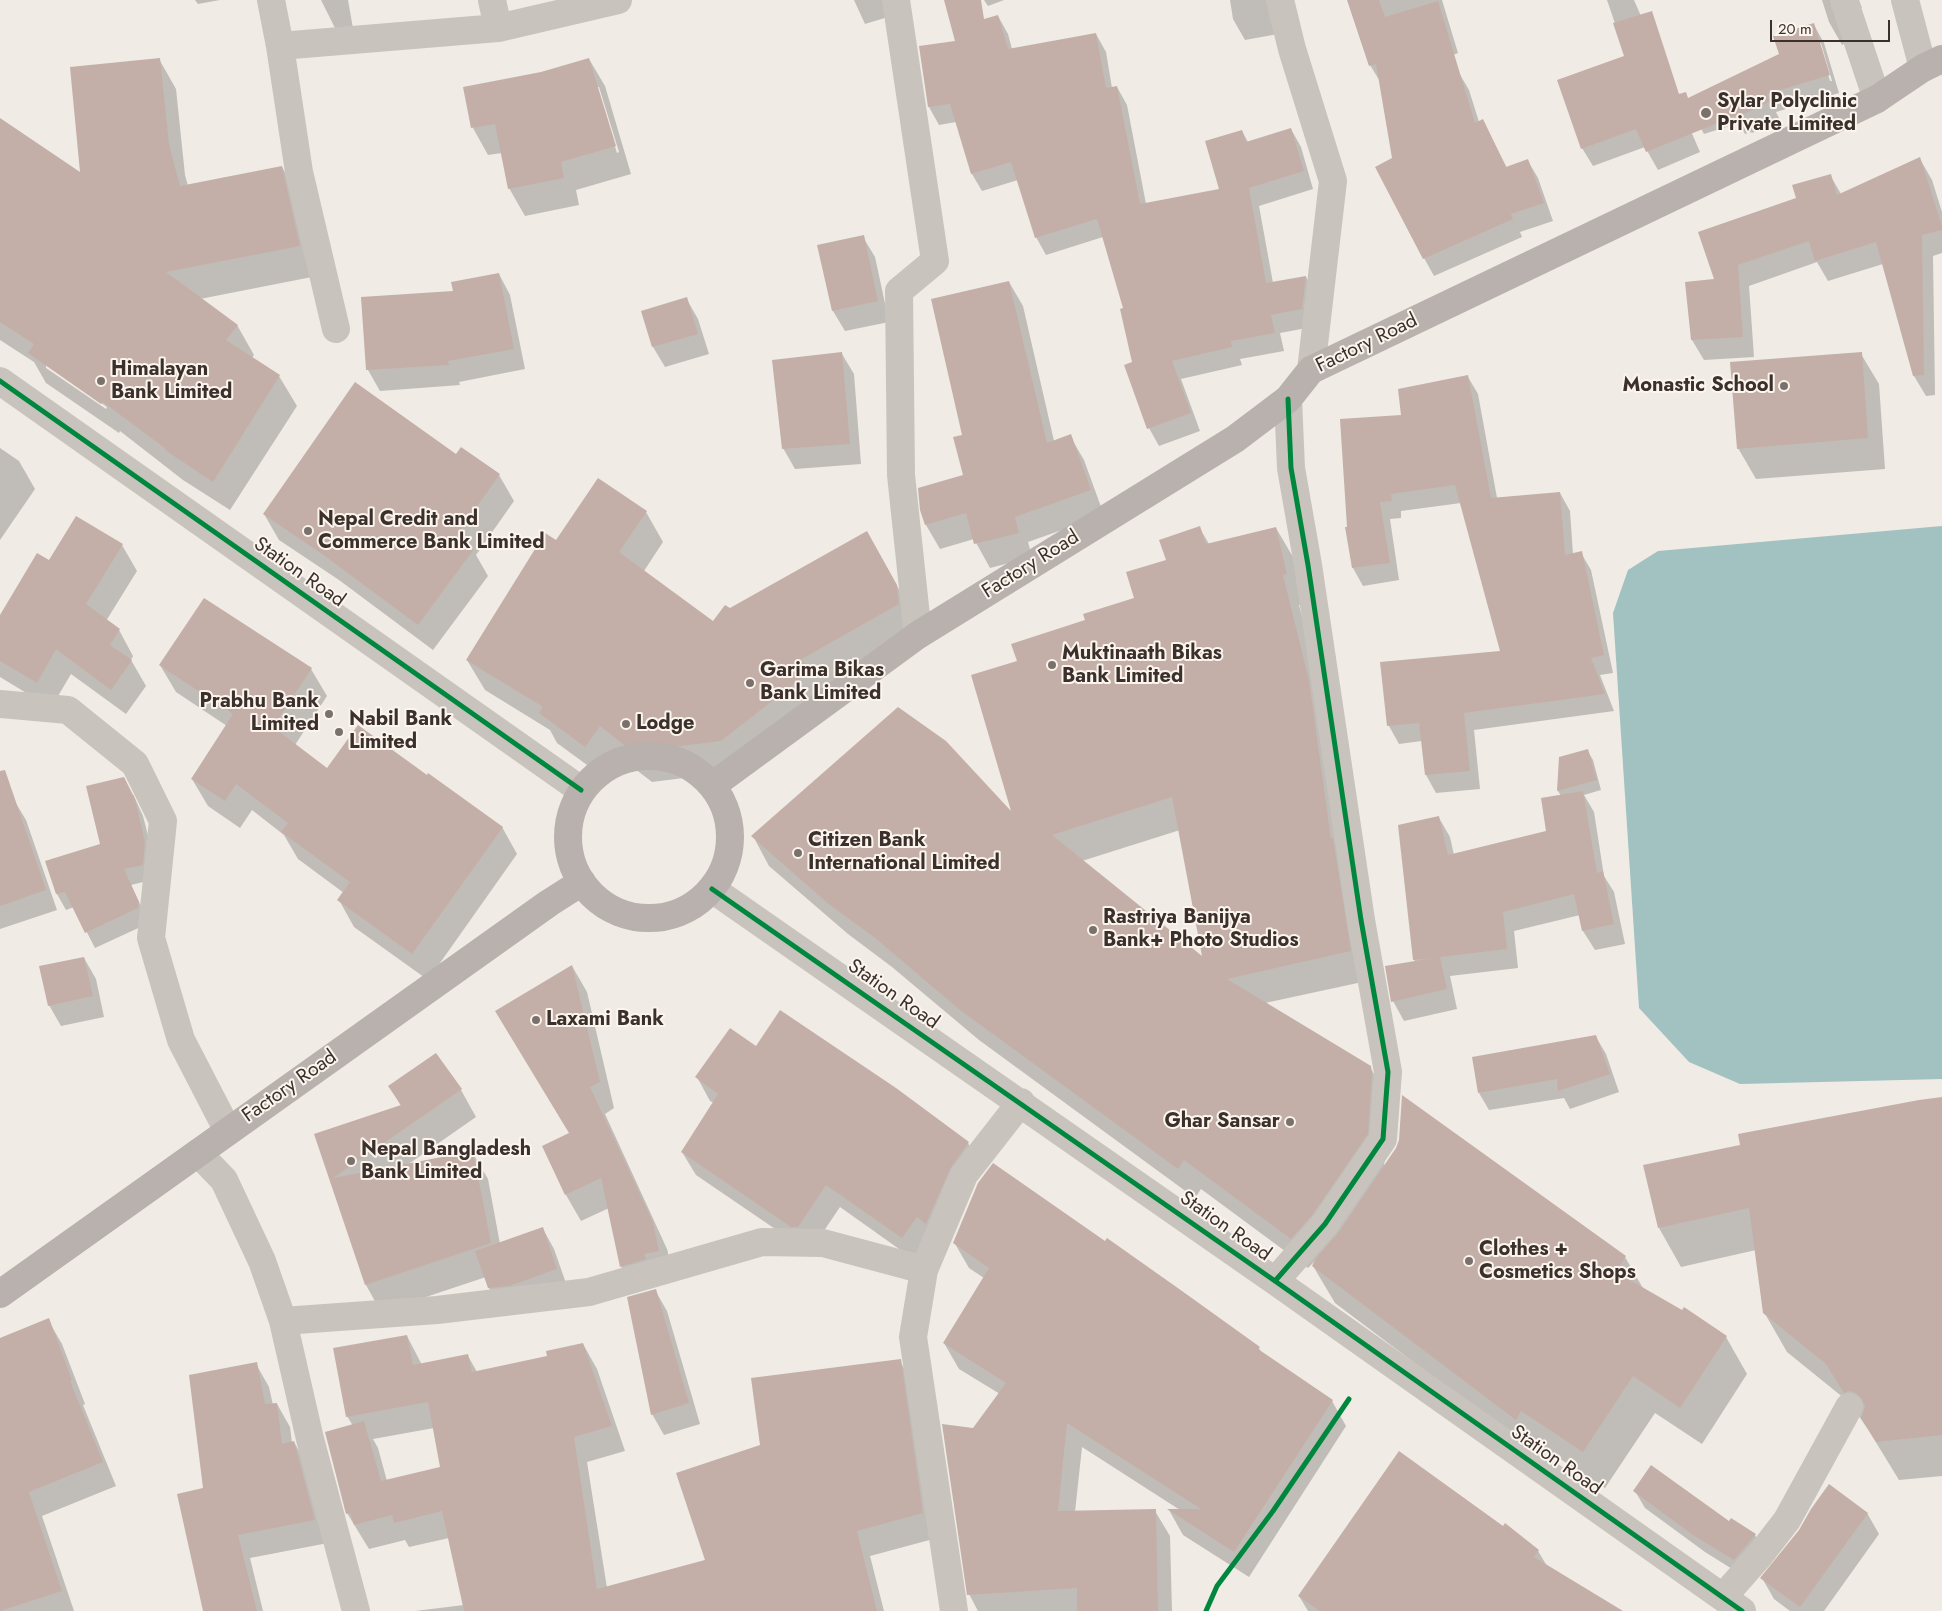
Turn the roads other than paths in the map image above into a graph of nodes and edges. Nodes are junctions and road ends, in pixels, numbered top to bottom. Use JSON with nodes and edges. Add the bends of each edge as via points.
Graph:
{"nodes":[{"id":1,"x":271,"y":0,"type":"edge"},
{"id":2,"x":492,"y":0,"type":"edge"},
{"id":3,"x":618,"y":0,"type":"edge"},
{"id":4,"x":896,"y":0,"type":"edge"},
{"id":5,"x":1280,"y":0,"type":"edge"},
{"id":6,"x":1844,"y":0,"type":"edge"},
{"id":7,"x":1905,"y":0,"type":"edge"},
{"id":8,"x":498,"y":28,"type":"junction"},
{"id":9,"x":280,"y":46,"type":"junction"},
{"id":10,"x":1933,"y":63,"type":"edge"},
{"id":11,"x":1877,"y":99,"type":"junction"},
{"id":12,"x":336,"y":329,"type":"dead end"},
{"id":13,"x":1311,"y":370,"type":"junction"},
{"id":14,"x":0,"y":381,"type":"edge"},
{"id":15,"x":1288,"y":399,"type":"junction"},
{"id":16,"x":918,"y":635,"type":"junction"},
{"id":17,"x":0,"y":704,"type":"edge"},
{"id":18,"x":713,"y":785,"type":"junction"},
{"id":19,"x":581,"y":790,"type":"junction"},
{"id":20,"x":582,"y":882,"type":"junction"},
{"id":21,"x":712,"y":889,"type":"junction"},
{"id":22,"x":1021,"y":1102,"type":"junction"},
{"id":23,"x":228,"y":1131,"type":"junction"},
{"id":24,"x":198,"y":1153,"type":"junction"},
{"id":25,"x":924,"y":1270,"type":"junction"},
{"id":26,"x":1275,"y":1280,"type":"junction"},
{"id":27,"x":0,"y":1294,"type":"edge"},
{"id":28,"x":284,"y":1321,"type":"junction"},
{"id":29,"x":1850,"y":1407,"type":"dead end"},
{"id":30,"x":1732,"y":1604,"type":"edge"},
{"id":31,"x":356,"y":1611,"type":"edge"},
{"id":32,"x":954,"y":1611,"type":"edge"}],
"edges":[{"from":1,"to":9,"type":"street"},
{"from":2,"to":8,"type":"street"},
{"from":3,"to":8,"type":"street"},
{"from":4,"to":16,"type":"street","via":[[935,261],[899,291],[901,474]]},
{"from":5,"to":13,"type":"street","via":[[1333,181]]},
{"from":6,"to":11,"type":"street"},
{"from":7,"to":10,"type":"street"},
{"from":8,"to":9,"type":"street"},
{"from":9,"to":12,"type":"street","via":[[299,172]]},
{"from":10,"to":11,"type":"main road","name":"Factory Road"},
{"from":11,"to":13,"type":"main road","name":"Factory Road"},
{"from":13,"to":15,"type":"main road","name":"Factory Road"},
{"from":14,"to":19,"type":"street","name":"Station Road"},
{"from":15,"to":16,"type":"main road","name":"Factory Road","via":[[1235,439]]},
{"from":15,"to":26,"type":"street","via":[[1291,468],[1361,920],[1388,1072],[1383,1139],[1325,1224]]},
{"from":16,"to":18,"type":"main road","name":"Factory Road"},
{"from":17,"to":23,"type":"street","via":[[68,710],[134,764],[163,821],[151,938],[181,1040]]},
{"from":18,"to":19,"type":"main road","via":[[694,768],[671,758],[646,755],[620,760],[606,767]]},
{"from":18,"to":21,"type":"main road","via":[[726,810],[731,837],[726,864]]},
{"from":19,"to":20,"type":"main road","via":[[570,815],[568,843],[574,870]]},
{"from":20,"to":21,"type":"main road","via":[[589,893],[612,910],[638,918],[666,917],[692,907]]},
{"from":20,"to":23,"type":"main road","name":"Factory Road"},
{"from":21,"to":22,"type":"street","name":"Station Road"},
{"from":22,"to":25,"type":"street","via":[[964,1174]]},
{"from":22,"to":26,"type":"street","name":"Station Road"},
{"from":23,"to":24,"type":"main road","name":"Factory Road"},
{"from":24,"to":27,"type":"main road","name":"Factory Road"},
{"from":24,"to":28,"type":"street","via":[[224,1180],[262,1260]]},
{"from":25,"to":28,"type":"street","via":[[822,1242],[762,1242],[589,1292],[437,1310]]},
{"from":25,"to":32,"type":"street","via":[[913,1337]]},
{"from":26,"to":30,"type":"street","name":"Station Road"},
{"from":28,"to":31,"type":"street","via":[[310,1439]]},
{"from":29,"to":30,"type":"street","via":[[1787,1520],[1760,1555]]}]}
